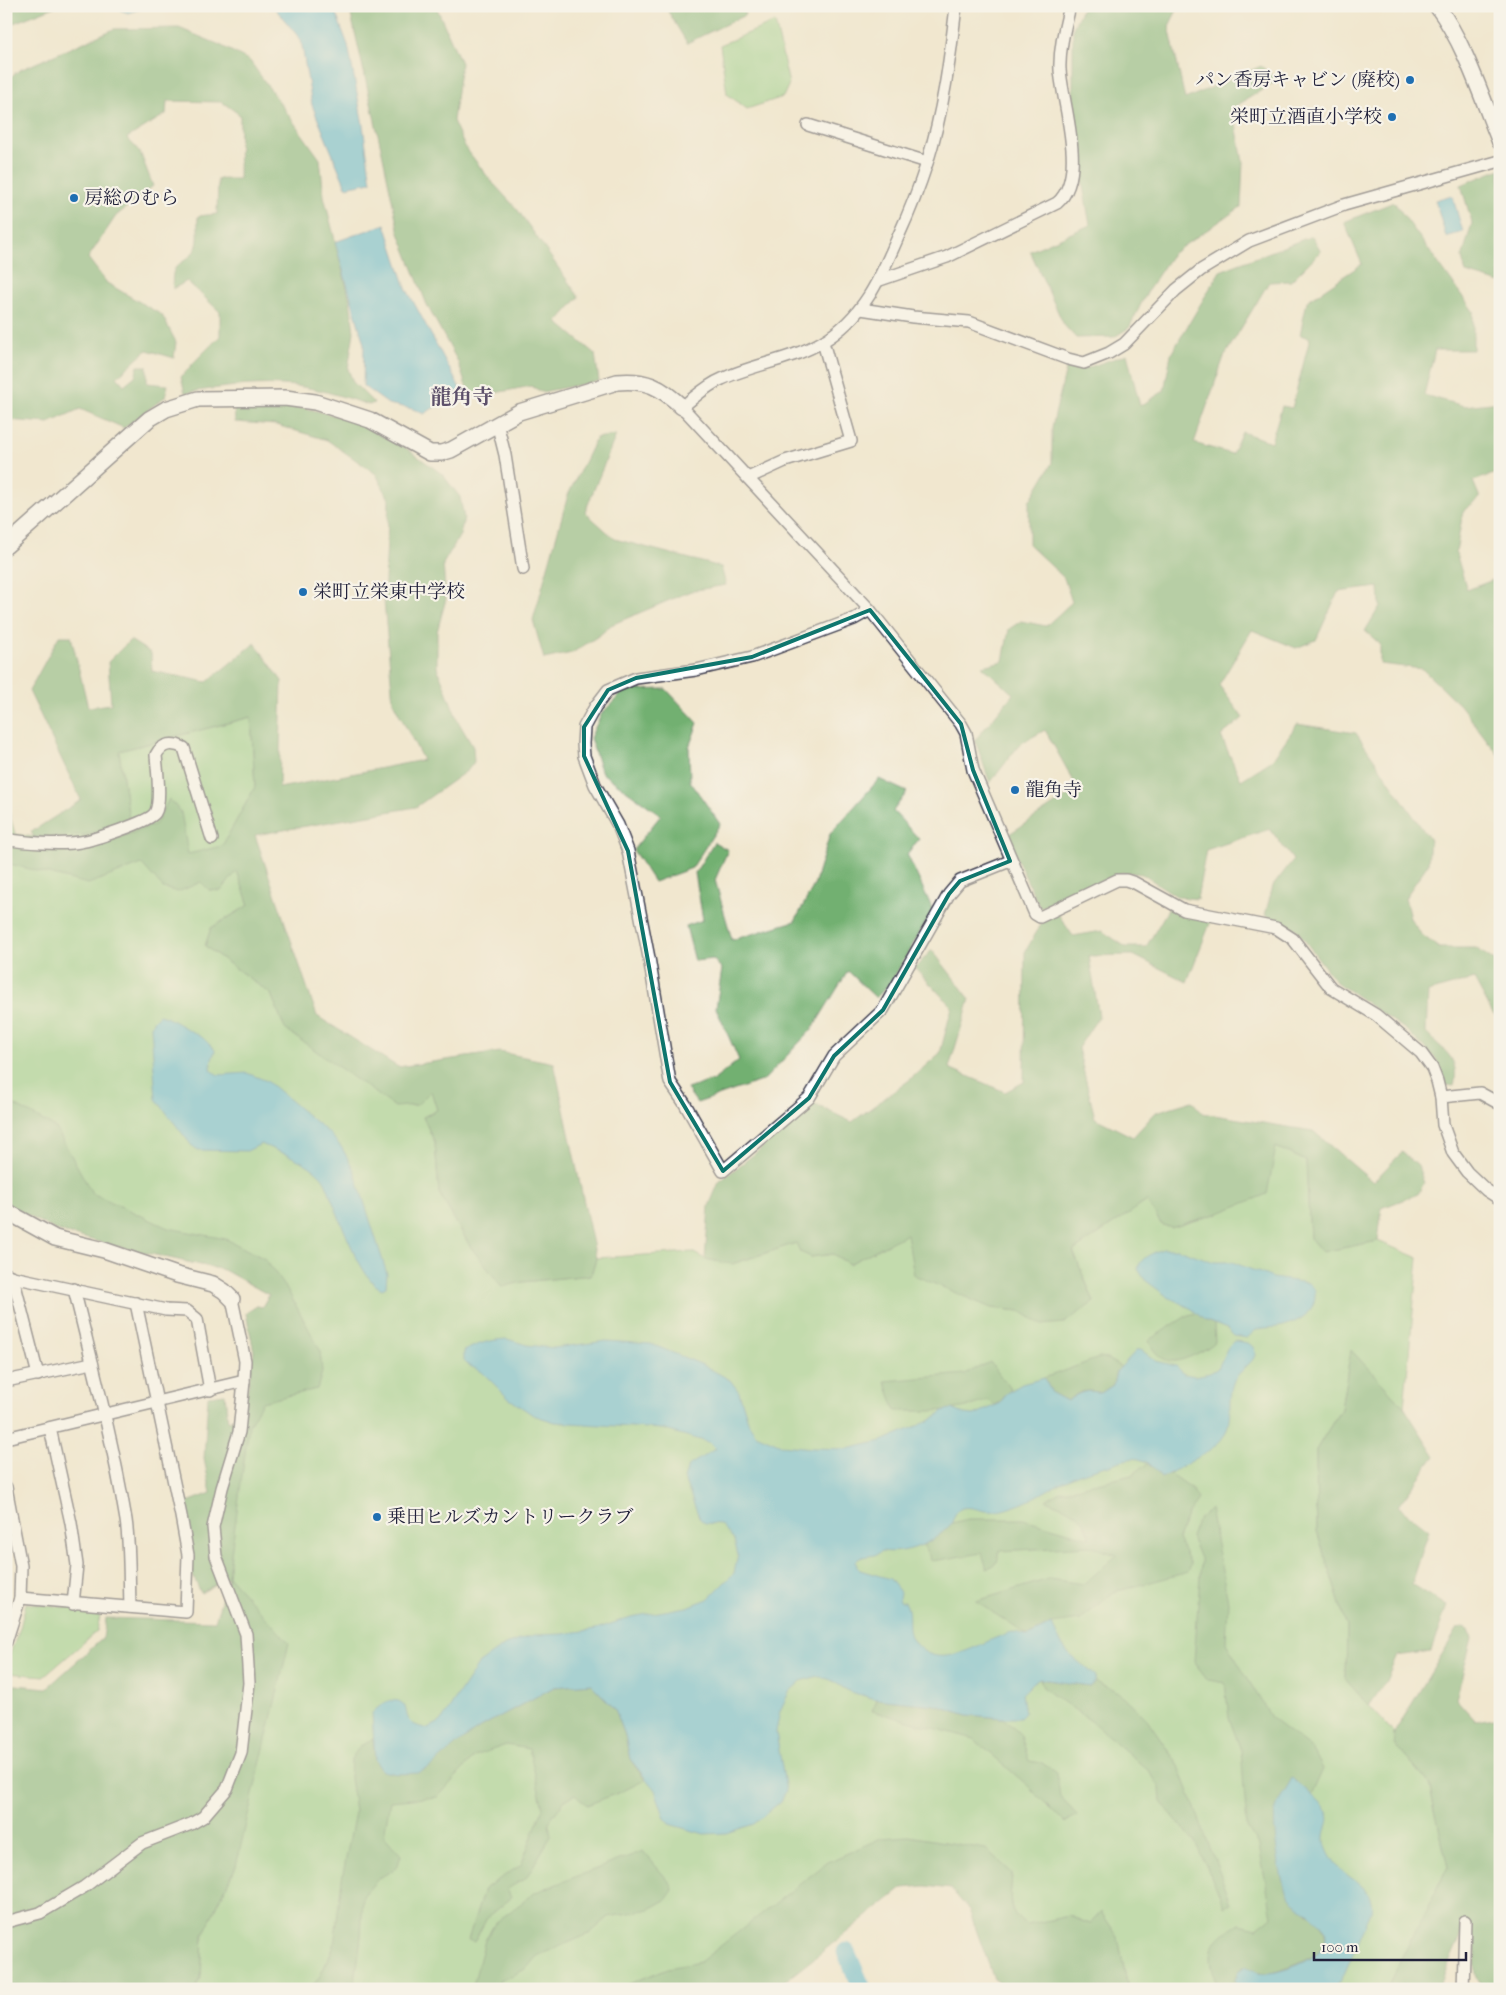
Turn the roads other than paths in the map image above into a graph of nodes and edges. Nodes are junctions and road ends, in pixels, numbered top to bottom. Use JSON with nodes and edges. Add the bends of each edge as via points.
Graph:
{"nodes":[{"id":1,"x":956,"y":6,"type":"edge"},
{"id":2,"x":1070,"y":6,"type":"edge"},
{"id":3,"x":1437,"y":6,"type":"edge"},
{"id":4,"x":808,"y":125,"type":"dead end"},
{"id":5,"x":1500,"y":142,"type":"edge"},
{"id":6,"x":1500,"y":161,"type":"edge"},
{"id":7,"x":927,"y":162,"type":"junction"},
{"id":8,"x":880,"y":280,"type":"junction"},
{"id":9,"x":861,"y":309,"type":"junction"},
{"id":10,"x":823,"y":342,"type":"junction"},
{"id":11,"x":682,"y":407,"type":"junction"},
{"id":12,"x":497,"y":423,"type":"junction"},
{"id":13,"x":748,"y":478,"type":"junction"},
{"id":14,"x":6,"y":546,"type":"edge"},
{"id":15,"x":523,"y":569,"type":"dead end"},
{"id":16,"x":870,"y":610,"type":"junction"},
{"id":17,"x":212,"y":838,"type":"dead end"},
{"id":18,"x":6,"y":839,"type":"edge"},
{"id":19,"x":1010,"y":861,"type":"junction"},
{"id":20,"x":1441,"y":1097,"type":"junction"},
{"id":21,"x":1500,"y":1104,"type":"edge"},
{"id":22,"x":1500,"y":1199,"type":"edge"},
{"id":23,"x":6,"y":1211,"type":"edge"},
{"id":24,"x":10,"y":1276,"type":"edge"},
{"id":25,"x":74,"y":1290,"type":"junction"},
{"id":26,"x":232,"y":1300,"type":"joint"},
{"id":27,"x":136,"y":1303,"type":"junction"},
{"id":28,"x":92,"y":1363,"type":"junction"},
{"id":29,"x":38,"y":1374,"type":"junction"},
{"id":30,"x":244,"y":1381,"type":"junction"},
{"id":31,"x":6,"y":1382,"type":"edge"},
{"id":32,"x":210,"y":1390,"type":"junction"},
{"id":33,"x":157,"y":1402,"type":"junction"},
{"id":34,"x":106,"y":1413,"type":"junction"},
{"id":35,"x":50,"y":1428,"type":"junction"},
{"id":36,"x":6,"y":1438,"type":"edge"},
{"id":37,"x":6,"y":1487,"type":"edge"},
{"id":38,"x":20,"y":1598,"type":"junction"},
{"id":39,"x":73,"y":1604,"type":"junction"},
{"id":40,"x":130,"y":1607,"type":"junction"},
{"id":41,"x":6,"y":1642,"type":"edge"},
{"id":42,"x":1465,"y":1921,"type":"dead end"},
{"id":43,"x":6,"y":1922,"type":"edge"},
{"id":44,"x":1464,"y":1989,"type":"edge"}],
"edges":[{"from":1,"to":7,"type":"street","via":[[948,68]]},
{"from":2,"to":8,"type":"street","via":[[1060,54],[1073,166],[1064,196],[947,257]]},
{"from":3,"to":5,"type":"street","via":[[1464,55]]},
{"from":4,"to":7,"type":"street"},
{"from":6,"to":9,"type":"street","via":[[1344,204],[1249,241],[1201,270],[1176,290],[1124,344],[1084,362],[968,322]]},
{"from":7,"to":8,"type":"street"},
{"from":8,"to":9,"type":"street"},
{"from":9,"to":10,"type":"street"},
{"from":10,"to":11,"type":"street","via":[[724,378]]},
{"from":10,"to":13,"type":"street","via":[[851,441],[785,461]]},
{"from":11,"to":12,"type":"street","via":[[649,383],[634,380],[556,400]]},
{"from":11,"to":13,"type":"street"},
{"from":12,"to":14,"type":"street","via":[[451,450],[430,453],[370,420],[315,402],[285,398],[198,399],[166,409],[149,420]]},
{"from":12,"to":15,"type":"street"},
{"from":13,"to":16,"type":"street"},
{"from":16,"to":19,"type":"street","via":[[962,724],[973,770]]},
{"from":16,"to":19,"type":"street","via":[[752,657],[696,670],[636,678],[608,690],[584,727],[584,756],[628,851],[670,1082],[723,1171],[809,1098],[834,1056],[883,1010],[949,894],[960,881]]},
{"from":17,"to":18,"type":"street","via":[[184,748],[178,744],[167,744],[156,756],[158,805],[154,815],[144,822],[80,842]]},
{"from":19,"to":20,"type":"street","via":[[1035,914],[1040,917],[1117,880],[1126,880],[1184,910],[1276,928],[1293,939],[1331,988],[1376,1015],[1421,1053],[1432,1068]]},
{"from":20,"to":21,"type":"street","via":[[1480,1094]]},
{"from":20,"to":22,"type":"street","via":[[1443,1125],[1454,1153],[1467,1172]]},
{"from":23,"to":26,"type":"street","via":[[55,1238],[213,1284]]},
{"from":24,"to":25,"type":"street"},
{"from":24,"to":29,"type":"street"},
{"from":25,"to":27,"type":"street"},
{"from":25,"to":28,"type":"street"},
{"from":26,"to":30,"type":"street","via":[[245,1361]]},
{"from":27,"to":32,"type":"street","via":[[187,1311],[197,1319]]},
{"from":27,"to":33,"type":"street"},
{"from":28,"to":29,"type":"street"},
{"from":28,"to":34,"type":"street"},
{"from":29,"to":31,"type":"street"},
{"from":30,"to":32,"type":"street"},
{"from":30,"to":43,"type":"street","via":[[239,1432],[213,1527],[216,1556],[246,1634],[246,1717],[241,1753],[227,1789],[203,1817],[142,1843],[84,1887],[40,1913]]},
{"from":32,"to":33,"type":"street"},
{"from":33,"to":34,"type":"street"},
{"from":33,"to":40,"type":"street","via":[[188,1555],[186,1612]]},
{"from":34,"to":35,"type":"street"},
{"from":34,"to":40,"type":"street","via":[[126,1522]]},
{"from":35,"to":36,"type":"street"},
{"from":35,"to":39,"type":"street","via":[[71,1523],[76,1565]]},
{"from":37,"to":38,"type":"street","via":[[21,1566]]},
{"from":38,"to":39,"type":"street"},
{"from":38,"to":41,"type":"street"},
{"from":39,"to":40,"type":"street"},
{"from":42,"to":44,"type":"street"}]}
